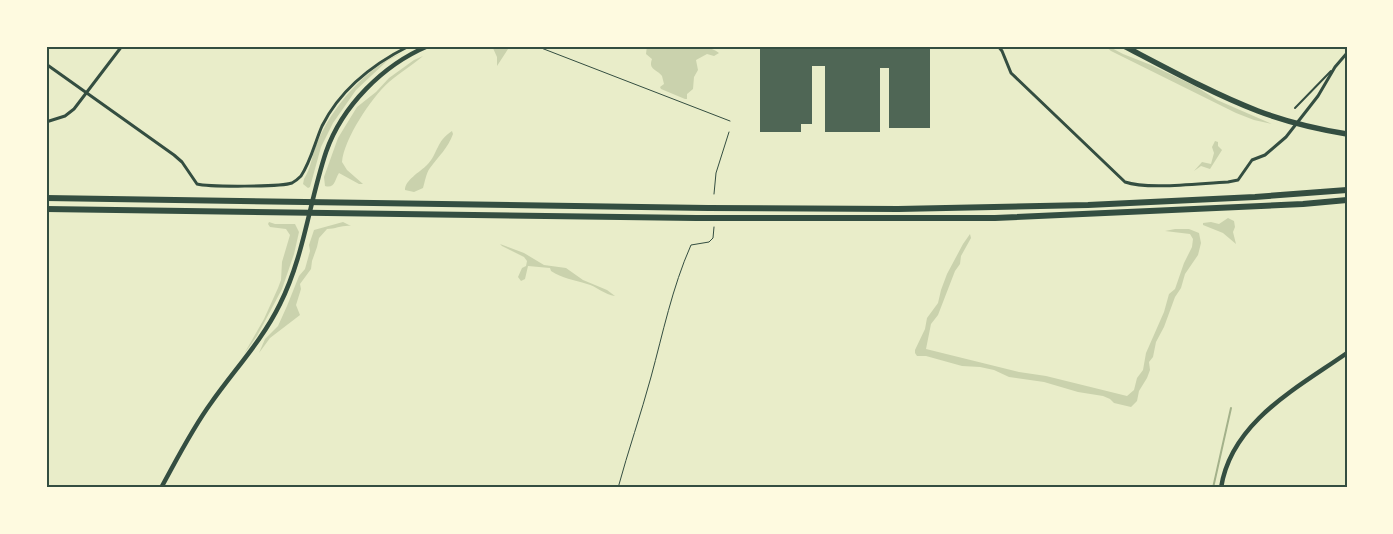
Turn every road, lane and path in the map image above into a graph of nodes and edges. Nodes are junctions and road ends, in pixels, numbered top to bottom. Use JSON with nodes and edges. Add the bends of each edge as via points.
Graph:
{"nodes":[{"id":1,"x":122,"y":46,"type":"edge"},
{"id":2,"x":408,"y":46,"type":"edge"},
{"id":3,"x":428,"y":46,"type":"edge"},
{"id":4,"x":536,"y":46,"type":"edge"},
{"id":5,"x":998,"y":46,"type":"edge"},
{"id":6,"x":1124,"y":46,"type":"edge"},
{"id":7,"x":1347,"y":53,"type":"edge"},
{"id":8,"x":46,"y":64,"type":"edge"},
{"id":9,"x":1335,"y":67,"type":"junction"},
{"id":10,"x":87,"y":94,"type":"junction"},
{"id":11,"x":1295,"y":108,"type":"dead end"},
{"id":12,"x":730,"y":121,"type":"dead end"},
{"id":13,"x":46,"y":122,"type":"edge"},
{"id":14,"x":729,"y":132,"type":"dead end"},
{"id":15,"x":1347,"y":134,"type":"edge"},
{"id":16,"x":1347,"y":190,"type":"edge"},
{"id":17,"x":714,"y":194,"type":"dead end"},
{"id":18,"x":46,"y":198,"type":"edge"},
{"id":19,"x":1347,"y":200,"type":"edge"},
{"id":20,"x":46,"y":209,"type":"edge"},
{"id":21,"x":714,"y":227,"type":"dead end"},
{"id":22,"x":1347,"y":353,"type":"edge"},
{"id":23,"x":161,"y":488,"type":"edge"},
{"id":24,"x":618,"y":488,"type":"edge"},
{"id":25,"x":1221,"y":488,"type":"edge"}],
"edges":[{"from":1,"to":10,"type":"street"},
{"from":2,"to":10,"type":"street","via":[[370,70],[346,91],[328,115],[301,176],[283,185],[197,184],[182,162]]},
{"from":3,"to":23,"type":"street","via":[[372,82],[340,125],[320,174],[293,276],[272,319],[210,404]]},
{"from":4,"to":12,"type":"path"},
{"from":5,"to":9,"type":"street","via":[[1011,73],[1126,182],[1149,186],[1238,180],[1252,160],[1265,155],[1286,137],[1318,96]]},
{"from":6,"to":15,"type":"highway","via":[[1259,111],[1313,128]]},
{"from":7,"to":9,"type":"street"},
{"from":8,"to":10,"type":"street"},
{"from":9,"to":11,"type":"lane"},
{"from":10,"to":13,"type":"street","via":[[70,112]]},
{"from":14,"to":17,"type":"path","via":[[716,173]]},
{"from":16,"to":18,"type":"highway","via":[[1088,205],[908,208]]},
{"from":19,"to":20,"type":"highway","via":[[995,218],[706,218]]},
{"from":21,"to":24,"type":"path","via":[[713,238],[709,242],[691,245],[678,276]]},
{"from":22,"to":25,"type":"street","via":[[1279,401],[1249,429],[1234,448]]}]}
